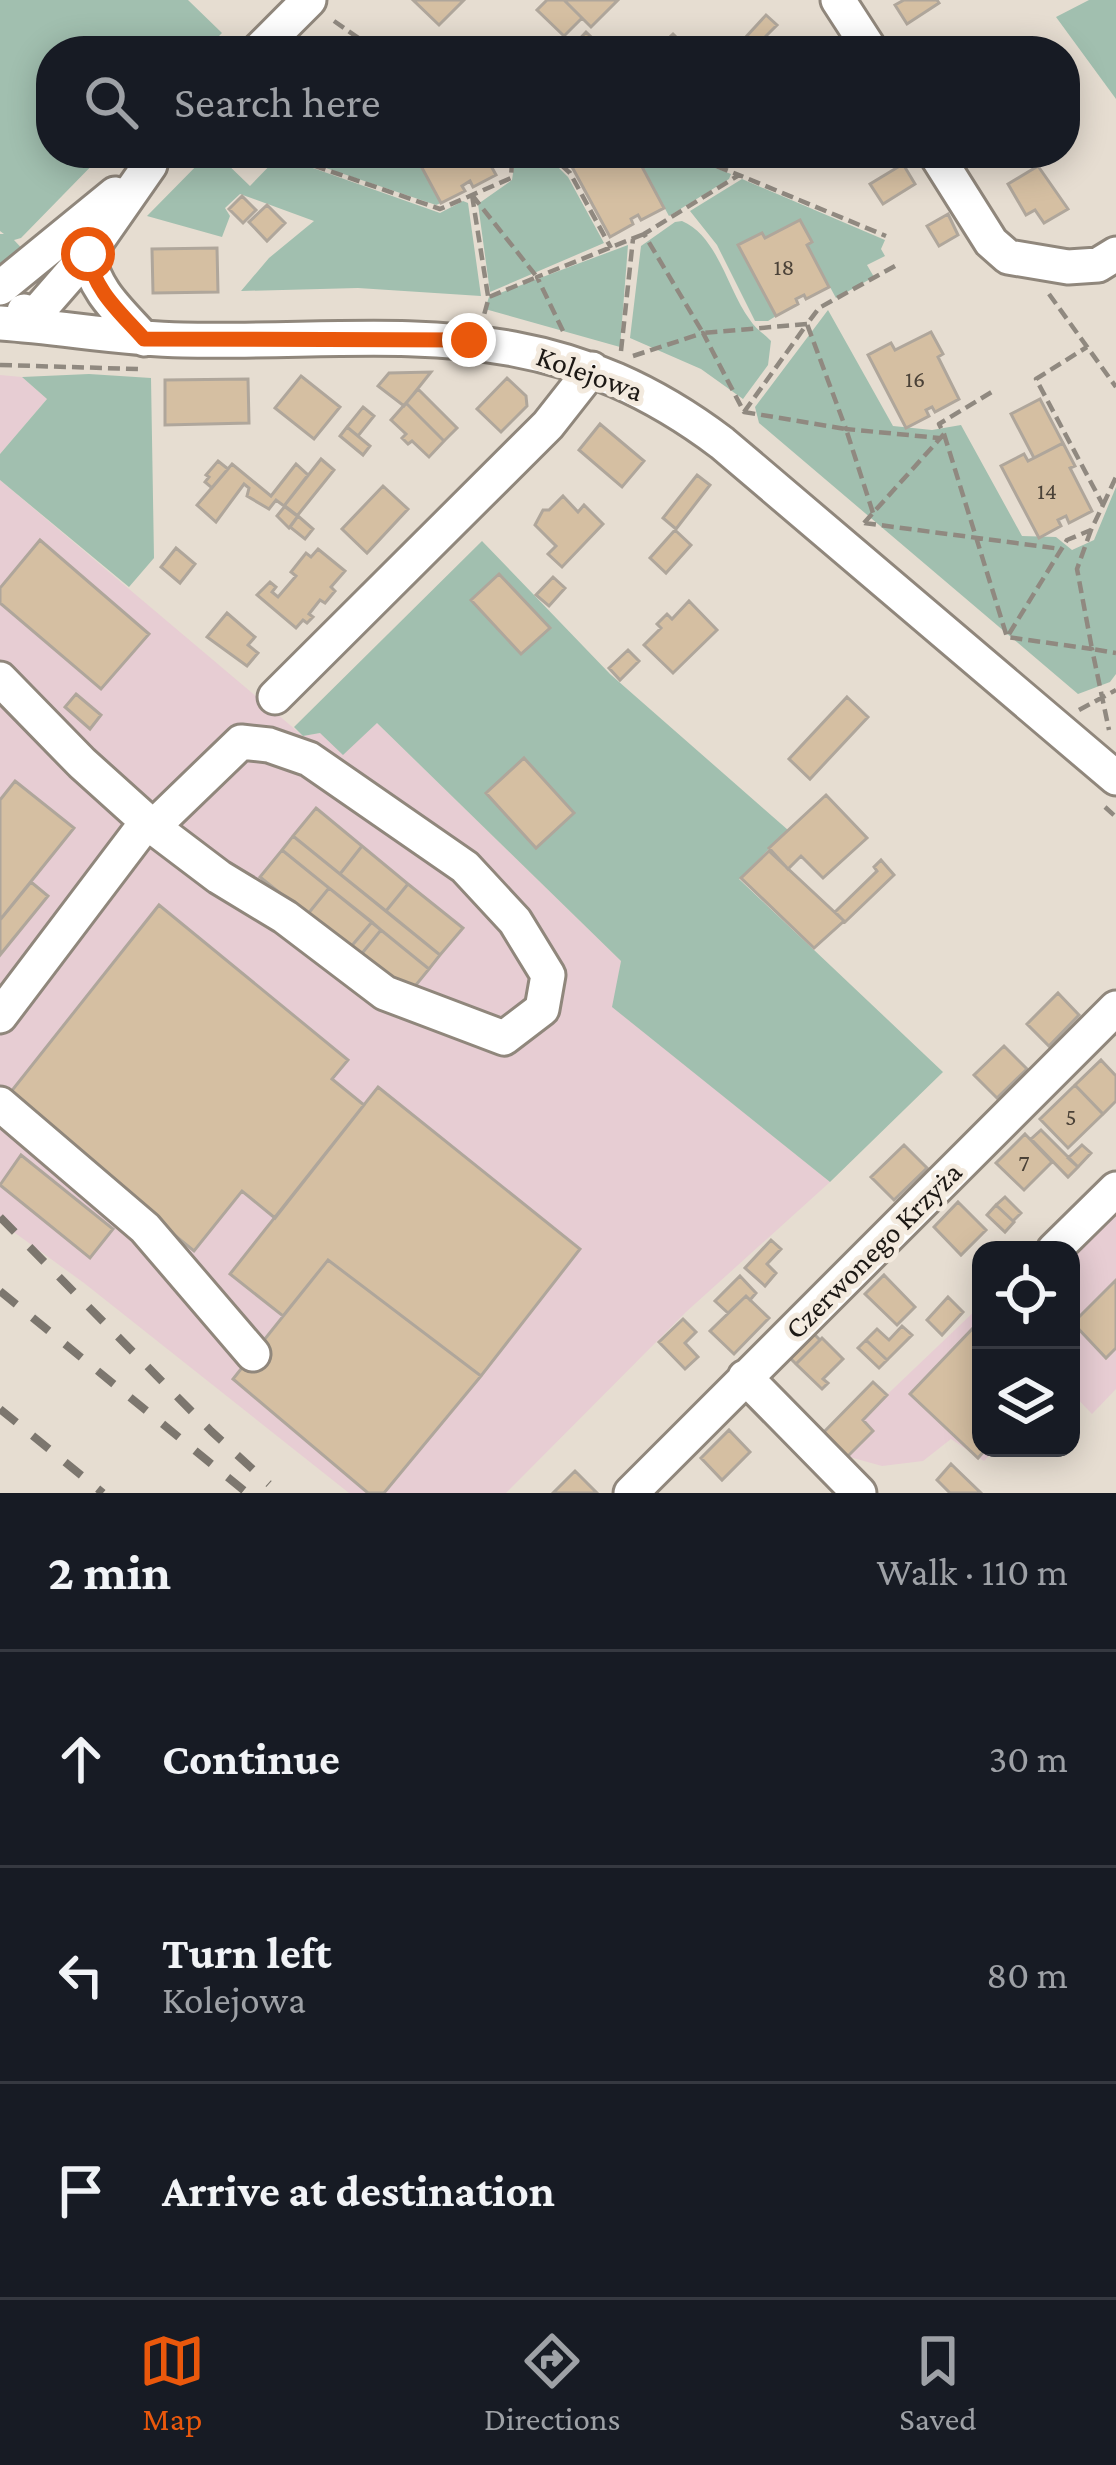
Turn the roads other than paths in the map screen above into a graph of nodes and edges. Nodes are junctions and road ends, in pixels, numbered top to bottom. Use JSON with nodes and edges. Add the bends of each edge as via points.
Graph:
{"nodes":[{"id":1,"x":838,"y":0,"type":"edge"},
{"id":2,"x":321,"y":10,"type":"edge"},
{"id":3,"x":281,"y":36,"type":"edge"},
{"id":4,"x":861,"y":36,"type":"edge"},
{"id":5,"x":144,"y":168,"type":"edge"},
{"id":6,"x":149,"y":168,"type":"edge"},
{"id":7,"x":944,"y":168,"type":"edge"},
{"id":8,"x":88,"y":254,"type":"junction"},
{"id":9,"x":1116,"y":254,"type":"edge"},
{"id":10,"x":14,"y":278,"type":"edge"},
{"id":11,"x":14,"y":324,"type":"edge"},
{"id":12,"x":144,"y":339,"type":"junction"},
{"id":13,"x":607,"y":360,"type":"junction"},
{"id":14,"x":0,"y":679,"type":"edge"},
{"id":15,"x":275,"y":697,"type":"dead end"},
{"id":16,"x":1106,"y":789,"type":"edge"},
{"id":17,"x":153,"y":826,"type":"junction"},
{"id":18,"x":1116,"y":1008,"type":"edge"},
{"id":19,"x":0,"y":1016,"type":"edge"},
{"id":20,"x":0,"y":1104,"type":"edge"},
{"id":21,"x":1116,"y":1190,"type":"edge"},
{"id":22,"x":1063,"y":1241,"type":"edge"},
{"id":23,"x":253,"y":1354,"type":"dead end"},
{"id":24,"x":745,"y":1377,"type":"junction"},
{"id":25,"x":631,"y":1493,"type":"edge"},
{"id":26,"x":859,"y":1493,"type":"edge"}],
"edges":[{"from":1,"to":4,"type":"street"},
{"from":2,"to":3,"type":"street"},
{"from":5,"to":10,"type":"street"},
{"from":6,"to":8,"type":"street"},
{"from":7,"to":9,"type":"street","via":[[1008,257],[1068,267]]},
{"from":8,"to":11,"type":"street","via":[[44,309]]},
{"from":8,"to":12,"type":"street","via":[[105,297]]},
{"from":10,"to":11,"type":"street","via":[[22,306]]},
{"from":11,"to":12,"type":"street","name":"Kolejowa"},
{"from":12,"to":13,"type":"street","name":"Kolejowa","via":[[469,340]]},
{"from":13,"to":15,"type":"street"},
{"from":13,"to":16,"type":"street","name":"Kolejowa","via":[[722,442]]},
{"from":14,"to":17,"type":"street"},
{"from":17,"to":17,"type":"street","via":[[385,993],[504,1038],[542,1010],[548,975],[465,866],[309,759],[241,742]]},
{"from":17,"to":19,"type":"street","via":[[140,831]]},
{"from":18,"to":24,"type":"street","name":"Czerwonego Krzyża"},
{"from":20,"to":23,"type":"street","via":[[146,1228]]},
{"from":21,"to":22,"type":"street"},
{"from":24,"to":25,"type":"street","name":"Czerwonego Krzyża"},
{"from":24,"to":26,"type":"street"}]}
